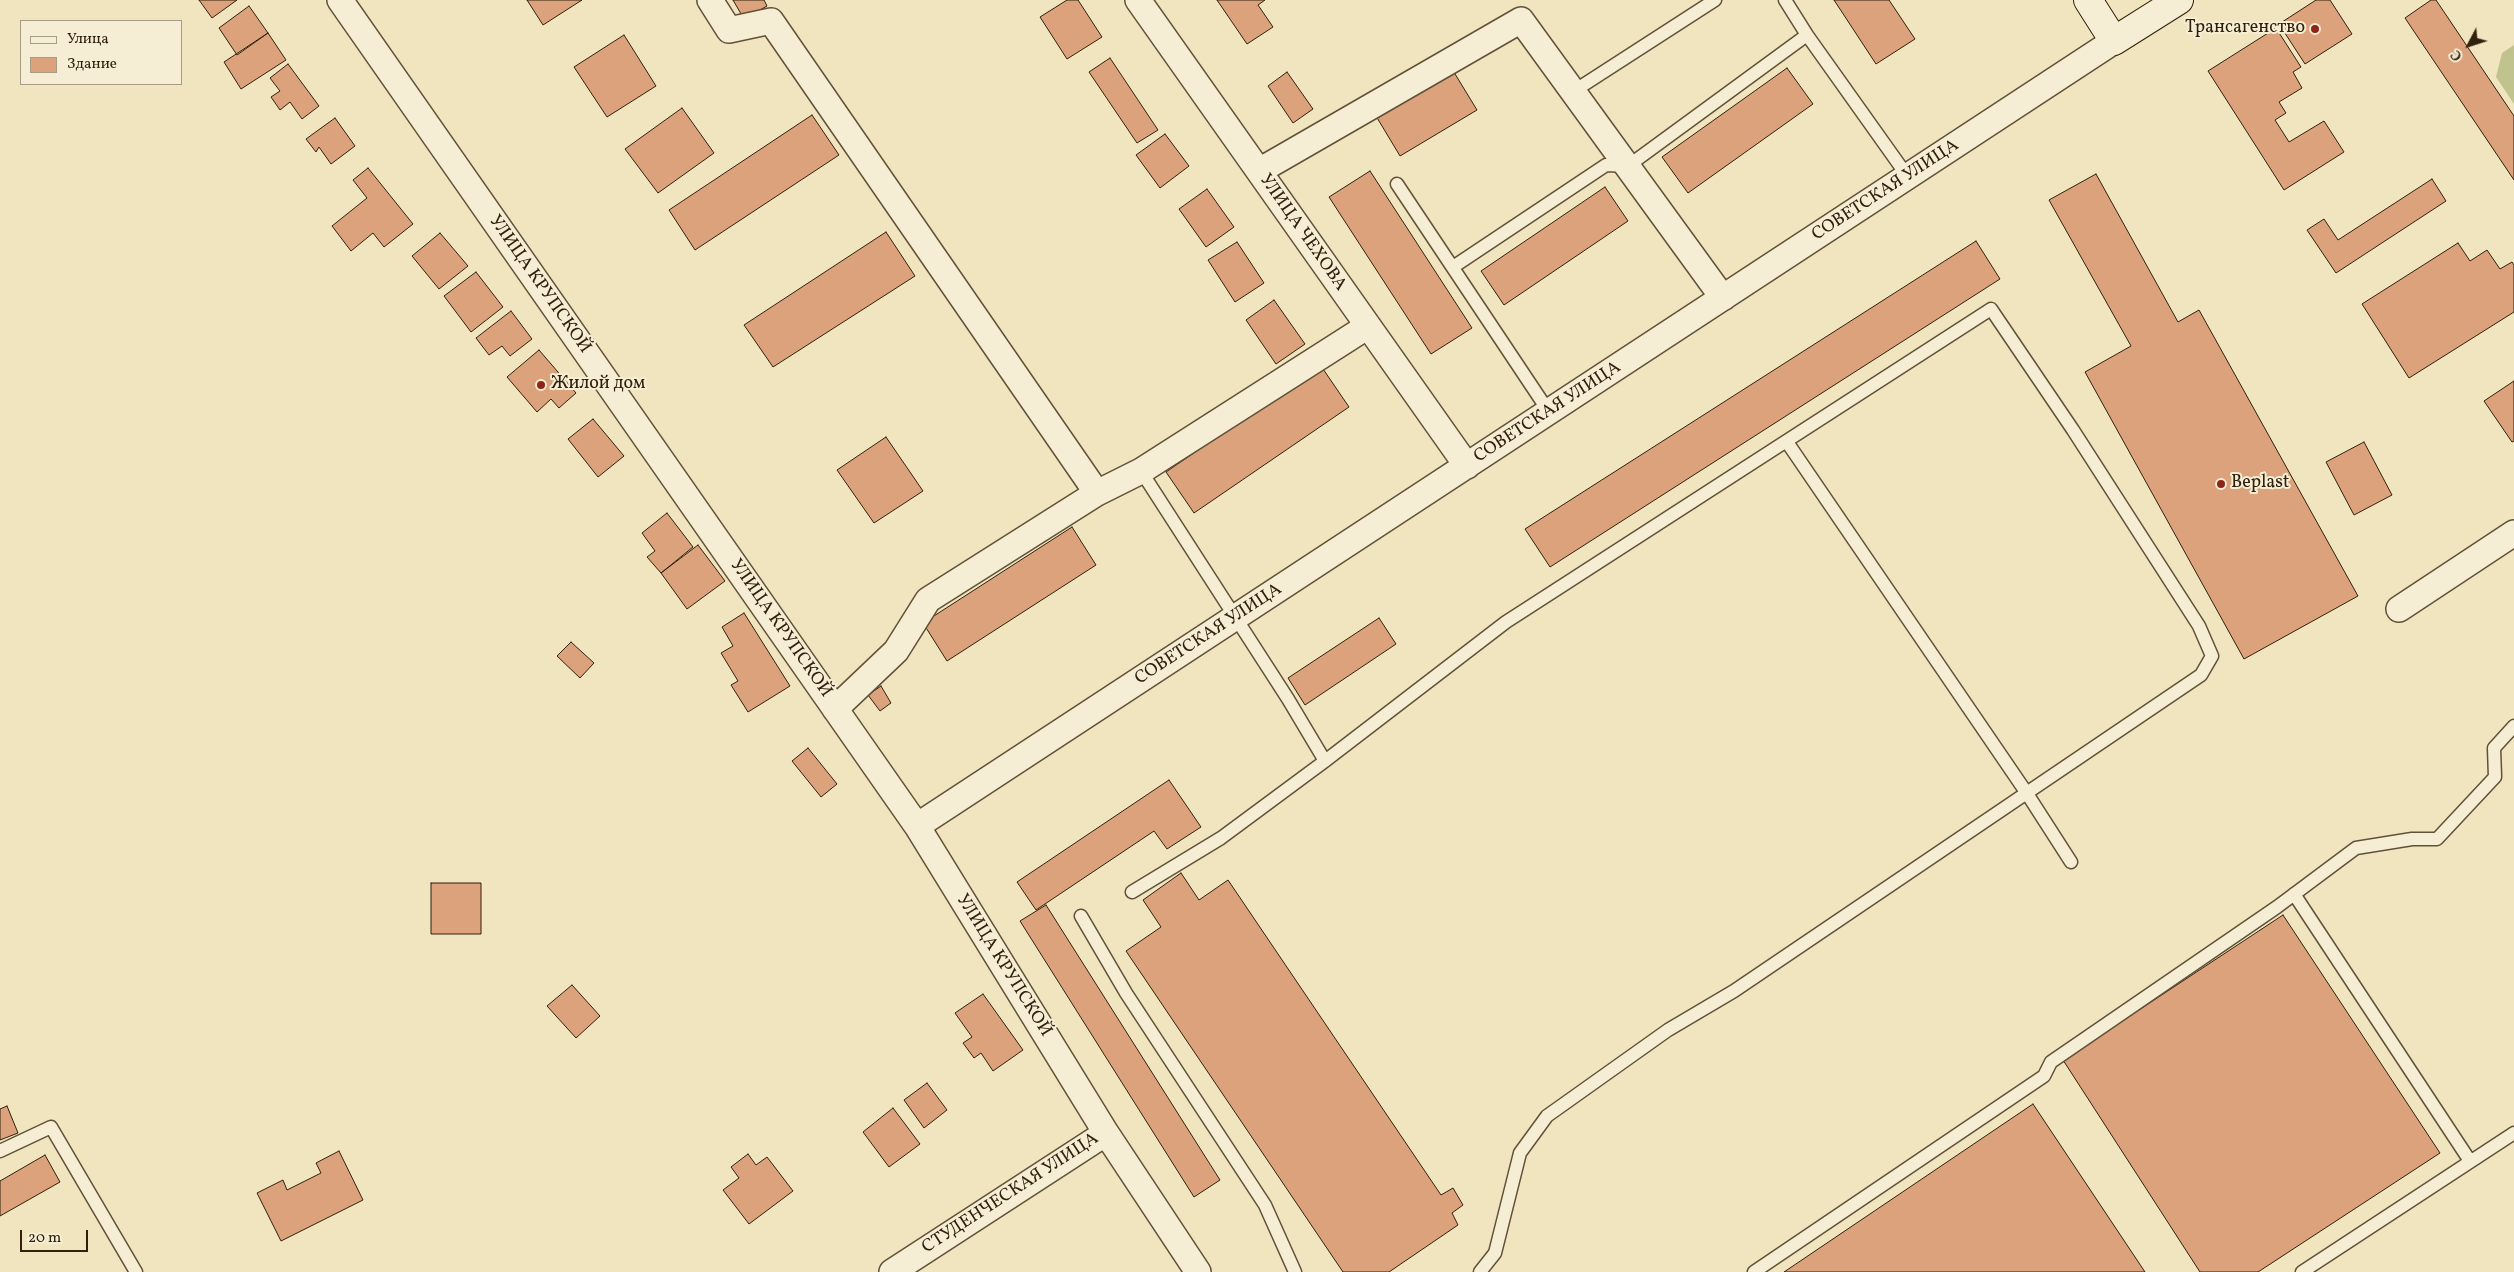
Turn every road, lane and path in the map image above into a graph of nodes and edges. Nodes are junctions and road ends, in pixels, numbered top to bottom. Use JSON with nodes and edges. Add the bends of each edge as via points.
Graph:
{"nodes":[{"id":1,"x":340,"y":0,"type":"edge"},
{"id":2,"x":710,"y":0,"type":"edge"},
{"id":3,"x":1138,"y":0,"type":"edge"},
{"id":4,"x":1715,"y":0,"type":"edge"},
{"id":5,"x":1785,"y":0,"type":"edge"},
{"id":6,"x":2088,"y":0,"type":"edge"},
{"id":7,"x":2179,"y":0,"type":"edge"},
{"id":8,"x":1806,"y":35,"type":"junction"},
{"id":9,"x":2114,"y":41,"type":"junction"},
{"id":10,"x":1574,"y":92,"type":"junction"},
{"id":11,"x":1628,"y":166,"type":"junction"},
{"id":12,"x":1259,"y":171,"type":"junction"},
{"id":13,"x":1908,"y":177,"type":"junction"},
{"id":14,"x":1397,"y":184,"type":"dead end"},
{"id":15,"x":1453,"y":267,"type":"junction"},
{"id":16,"x":1723,"y":298,"type":"junction"},
{"id":17,"x":1368,"y":326,"type":"junction"},
{"id":18,"x":1549,"y":412,"type":"junction"},
{"id":19,"x":1787,"y":442,"type":"junction"},
{"id":20,"x":1467,"y":466,"type":"junction"},
{"id":21,"x":1141,"y":471,"type":"junction"},
{"id":22,"x":1097,"y":493,"type":"junction"},
{"id":23,"x":2514,"y":533,"type":"edge"},
{"id":24,"x":2399,"y":609,"type":"dead end"},
{"id":25,"x":1236,"y":618,"type":"junction"},
{"id":26,"x":835,"y":709,"type":"junction"},
{"id":27,"x":2514,"y":726,"type":"edge"},
{"id":28,"x":1325,"y":761,"type":"junction"},
{"id":29,"x":2026,"y":792,"type":"junction"},
{"id":30,"x":918,"y":826,"type":"junction"},
{"id":31,"x":2071,"y":862,"type":"dead end"},
{"id":32,"x":1132,"y":892,"type":"dead end"},
{"id":33,"x":2294,"y":894,"type":"junction"},
{"id":34,"x":1081,"y":916,"type":"dead end"},
{"id":35,"x":1106,"y":1133,"type":"junction"},
{"id":36,"x":2514,"y":1133,"type":"edge"},
{"id":37,"x":0,"y":1152,"type":"edge"},
{"id":38,"x":2470,"y":1161,"type":"junction"},
{"id":39,"x":136,"y":1272,"type":"edge"},
{"id":40,"x":892,"y":1272,"type":"edge"},
{"id":41,"x":1198,"y":1272,"type":"edge"},
{"id":42,"x":1295,"y":1272,"type":"edge"},
{"id":43,"x":1480,"y":1272,"type":"edge"},
{"id":44,"x":1754,"y":1272,"type":"edge"},
{"id":45,"x":2302,"y":1272,"type":"edge"}],
"edges":[{"from":1,"to":26,"type":"street","name":"УЛИЦА КРУПСКОЙ"},
{"from":2,"to":22,"type":"street","via":[[729,30],[771,21]]},
{"from":3,"to":12,"type":"street","name":"УЛИЦА ЧЕХОВА"},
{"from":4,"to":10,"type":"lane"},
{"from":5,"to":8,"type":"lane"},
{"from":6,"to":9,"type":"main road"},
{"from":7,"to":9,"type":"main road","name":"СОВЕТСКАЯ УЛИЦА"},
{"from":8,"to":11,"type":"lane"},
{"from":8,"to":13,"type":"lane"},
{"from":9,"to":13,"type":"street","name":"СОВЕТСКАЯ УЛИЦА"},
{"from":10,"to":11,"type":"street"},
{"from":10,"to":12,"type":"street","via":[[1521,20]]},
{"from":11,"to":15,"type":"lane","via":[[1606,165]]},
{"from":11,"to":16,"type":"street"},
{"from":12,"to":17,"type":"street","name":"УЛИЦА ЧЕХОВА"},
{"from":13,"to":16,"type":"street","name":"СОВЕТСКАЯ УЛИЦА"},
{"from":14,"to":15,"type":"lane"},
{"from":15,"to":18,"type":"lane"},
{"from":16,"to":18,"type":"street","name":"СОВЕТСКАЯ УЛИЦА"},
{"from":17,"to":20,"type":"street","name":"УЛИЦА ЧЕХОВА"},
{"from":17,"to":21,"type":"street"},
{"from":18,"to":20,"type":"street","name":"СОВЕТСКАЯ УЛИЦА"},
{"from":19,"to":28,"type":"lane","via":[[1506,622]]},
{"from":19,"to":29,"type":"lane"},
{"from":19,"to":29,"type":"lane","via":[[1991,309],[1997,317],[2199,626],[2212,656],[2201,675]]},
{"from":20,"to":25,"type":"street","name":"СОВЕТСКАЯ УЛИЦА"},
{"from":21,"to":22,"type":"street"},
{"from":21,"to":25,"type":"lane"},
{"from":22,"to":26,"type":"street","via":[[928,600],[896,650]]},
{"from":23,"to":24,"type":"street"},
{"from":25,"to":28,"type":"lane"},
{"from":25,"to":30,"type":"street","name":"СОВЕТСКАЯ УЛИЦА"},
{"from":26,"to":30,"type":"street","name":"УЛИЦА КРУПСКОЙ"},
{"from":27,"to":33,"type":"lane","via":[[2494,748],[2495,777],[2437,839],[2412,839],[2356,848]]},
{"from":28,"to":32,"type":"lane","via":[[1221,838]]},
{"from":29,"to":31,"type":"lane"},
{"from":29,"to":43,"type":"lane","via":[[1734,991],[1668,1030],[1546,1116],[1520,1153],[1495,1253]]},
{"from":30,"to":35,"type":"street","name":"УЛИЦА КРУПСКОЙ"},
{"from":33,"to":38,"type":"lane"},
{"from":33,"to":44,"type":"lane","via":[[2051,1062],[2044,1076]]},
{"from":34,"to":42,"type":"lane","via":[[1126,993],[1265,1204]]},
{"from":35,"to":40,"type":"street","name":"СТУДЕНЧЕСКАЯ УЛИЦА"},
{"from":35,"to":41,"type":"street","name":"УЛИЦА КРУПСКОЙ"},
{"from":36,"to":38,"type":"lane"},
{"from":37,"to":39,"type":"lane","via":[[51,1127]]},
{"from":38,"to":45,"type":"lane"}]}
